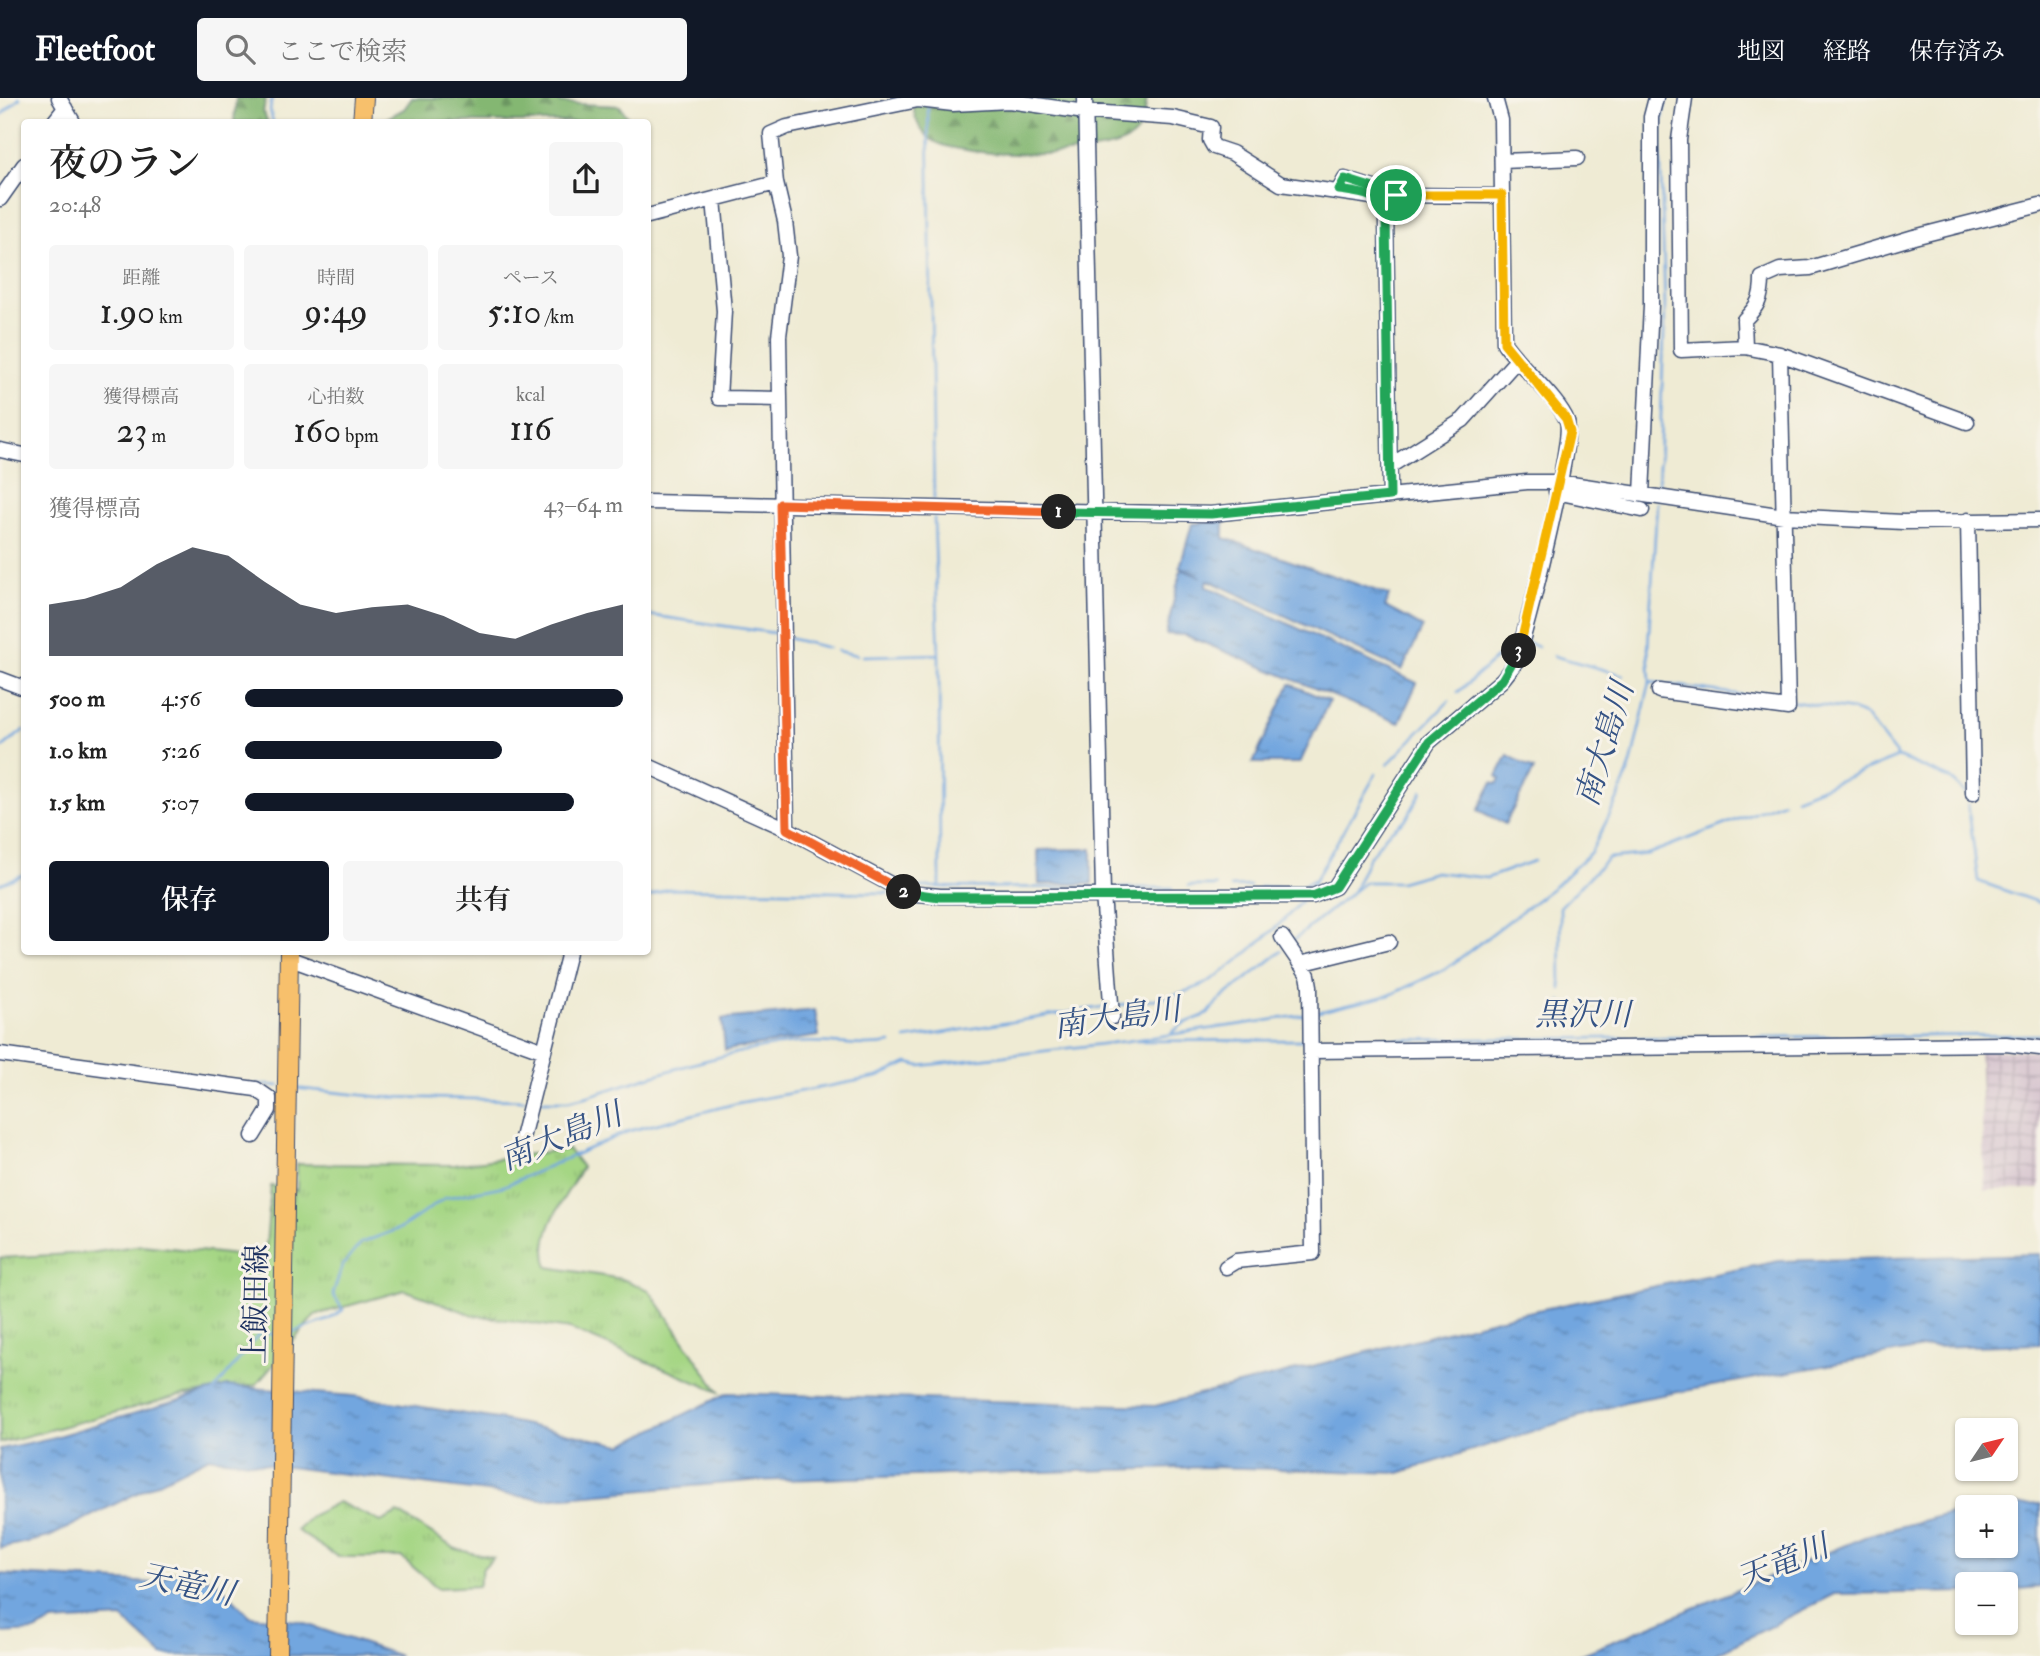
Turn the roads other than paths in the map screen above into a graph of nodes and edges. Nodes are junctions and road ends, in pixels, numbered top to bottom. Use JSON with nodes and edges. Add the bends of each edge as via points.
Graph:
{"nodes":[{"id":1,"x":364,"y":98,"type":"edge"},
{"id":2,"x":1495,"y":98,"type":"edge"},
{"id":3,"x":1656,"y":98,"type":"edge"},
{"id":4,"x":1685,"y":98,"type":"edge"},
{"id":5,"x":953,"y":101,"type":"edge"},
{"id":6,"x":62,"y":103,"type":"edge"},
{"id":7,"x":1086,"y":105,"type":"edge"},
{"id":8,"x":71,"y":119,"type":"edge"},
{"id":9,"x":362,"y":119,"type":"edge"},
{"id":10,"x":1577,"y":158,"type":"dead end"},
{"id":11,"x":1502,"y":161,"type":"junction"},
{"id":12,"x":21,"y":169,"type":"edge"},
{"id":13,"x":776,"y":183,"type":"junction"},
{"id":14,"x":1339,"y":190,"type":"junction"},
{"id":15,"x":1502,"y":195,"type":"junction"},
{"id":16,"x":0,"y":199,"type":"edge"},
{"id":17,"x":714,"y":199,"type":"junction"},
{"id":18,"x":2040,"y":205,"type":"edge"},
{"id":19,"x":651,"y":215,"type":"edge"},
{"id":20,"x":1745,"y":347,"type":"junction"},
{"id":21,"x":1780,"y":355,"type":"junction"},
{"id":22,"x":1516,"y":361,"type":"junction"},
{"id":23,"x":780,"y":398,"type":"junction"},
{"id":24,"x":1967,"y":422,"type":"dead end"},
{"id":25,"x":0,"y":450,"type":"edge"},
{"id":26,"x":21,"y":454,"type":"edge"},
{"id":27,"x":1390,"y":466,"type":"junction"},
{"id":28,"x":1557,"y":487,"type":"junction"},
{"id":29,"x":1644,"y":494,"type":"junction"},
{"id":30,"x":1390,"y":496,"type":"junction"},
{"id":31,"x":651,"y":502,"type":"edge"},
{"id":32,"x":780,"y":504,"type":"junction"},
{"id":33,"x":1642,"y":510,"type":"dead end"},
{"id":34,"x":1095,"y":513,"type":"junction"},
{"id":35,"x":1784,"y":516,"type":"junction"},
{"id":36,"x":1968,"y":520,"type":"junction"},
{"id":37,"x":2040,"y":520,"type":"edge"},
{"id":38,"x":0,"y":679,"type":"edge"},
{"id":39,"x":21,"y":687,"type":"edge"},
{"id":40,"x":1659,"y":691,"type":"dead end"},
{"id":41,"x":651,"y":767,"type":"edge"},
{"id":42,"x":1973,"y":793,"type":"dead end"},
{"id":43,"x":787,"y":829,"type":"junction"},
{"id":44,"x":1103,"y":894,"type":"junction"},
{"id":45,"x":1282,"y":937,"type":"dead end"},
{"id":46,"x":1389,"y":942,"type":"dead end"},
{"id":47,"x":568,"y":955,"type":"edge"},
{"id":48,"x":292,"y":957,"type":"edge"},
{"id":49,"x":1300,"y":964,"type":"junction"},
{"id":50,"x":1112,"y":1017,"type":"dead end"},
{"id":51,"x":1311,"y":1031,"type":"junction"},
{"id":52,"x":2040,"y":1048,"type":"edge"},
{"id":53,"x":544,"y":1051,"type":"junction"},
{"id":54,"x":0,"y":1054,"type":"edge"},
{"id":55,"x":253,"y":1136,"type":"dead end"},
{"id":56,"x":522,"y":1138,"type":"dead end"},
{"id":57,"x":1226,"y":1267,"type":"dead end"},
{"id":58,"x":278,"y":1656,"type":"edge"}],
"edges":[{"from":1,"to":9,"type":"main road"},
{"from":2,"to":11,"type":"street","via":[[1501,120]]},
{"from":3,"to":29,"type":"street","via":[[1651,117]]},
{"from":4,"to":20,"type":"street","via":[[1679,140],[1681,350]]},
{"from":5,"to":7,"type":"street"},
{"from":5,"to":13,"type":"street","via":[[918,100],[771,134]]},
{"from":6,"to":8,"type":"street"},
{"from":7,"to":14,"type":"street","via":[[1203,124],[1211,127],[1214,147],[1232,153],[1273,180]]},
{"from":7,"to":34,"type":"street"},
{"from":10,"to":11,"type":"street"},
{"from":11,"to":15,"type":"street"},
{"from":12,"to":16,"type":"street"},
{"from":13,"to":17,"type":"street"},
{"from":13,"to":23,"type":"street","via":[[789,256],[779,336]]},
{"from":14,"to":15,"type":"street","via":[[1345,179],[1396,195]]},
{"from":14,"to":27,"type":"street","via":[[1372,197],[1386,216]]},
{"from":15,"to":22,"type":"street","via":[[1502,327],[1504,343]]},
{"from":17,"to":19,"type":"street"},
{"from":17,"to":23,"type":"street","via":[[724,311],[719,398]]},
{"from":18,"to":20,"type":"street","via":[[1762,278],[1758,306],[1744,320]]},
{"from":20,"to":21,"type":"street"},
{"from":21,"to":24,"type":"street"},
{"from":21,"to":35,"type":"street"},
{"from":22,"to":27,"type":"street","via":[[1464,420]]},
{"from":22,"to":28,"type":"street","via":[[1566,419],[1570,432]]},
{"from":23,"to":32,"type":"street"},
{"from":25,"to":26,"type":"street"},
{"from":27,"to":30,"type":"street"},
{"from":28,"to":29,"type":"street"},
{"from":28,"to":30,"type":"street","via":[[1527,482]]},
{"from":28,"to":33,"type":"street"},
{"from":28,"to":44,"type":"street","via":[[1514,665],[1429,742],[1335,887],[1313,896]]},
{"from":29,"to":35,"type":"street"},
{"from":30,"to":34,"type":"street","via":[[1211,514]]},
{"from":31,"to":32,"type":"street"},
{"from":32,"to":34,"type":"street"},
{"from":32,"to":43,"type":"street"},
{"from":34,"to":44,"type":"street"},
{"from":35,"to":36,"type":"street"},
{"from":35,"to":40,"type":"street","via":[[1788,708]]},
{"from":36,"to":37,"type":"street"},
{"from":36,"to":42,"type":"street"},
{"from":38,"to":39,"type":"street"},
{"from":41,"to":43,"type":"street"},
{"from":43,"to":44,"type":"street","via":[[907,893],[940,897]]},
{"from":44,"to":50,"type":"street"},
{"from":45,"to":49,"type":"street"},
{"from":46,"to":49,"type":"street"},
{"from":47,"to":53,"type":"street"},
{"from":48,"to":53,"type":"street"},
{"from":48,"to":58,"type":"main road","name":"上飯田線"},
{"from":49,"to":51,"type":"street","via":[[1308,975]]},
{"from":51,"to":52,"type":"street"},
{"from":51,"to":57,"type":"street","via":[[1313,1254],[1237,1261]]},
{"from":53,"to":56,"type":"street"},
{"from":54,"to":55,"type":"street","via":[[256,1089],[269,1098],[269,1110]]}]}
